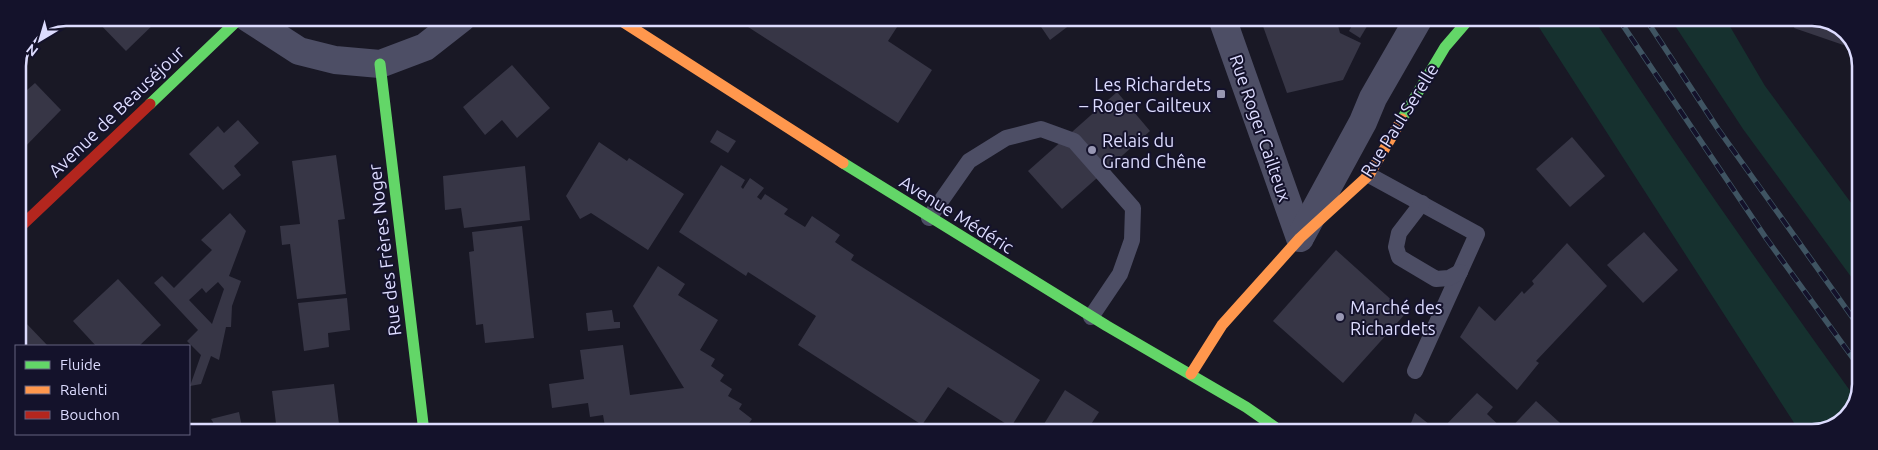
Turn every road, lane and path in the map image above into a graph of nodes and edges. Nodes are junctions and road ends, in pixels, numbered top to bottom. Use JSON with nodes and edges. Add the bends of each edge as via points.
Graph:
{"nodes":[{"id":1,"x":232,"y":26,"type":"edge"},
{"id":2,"x":260,"y":26,"type":"edge"},
{"id":3,"x":452,"y":26,"type":"edge"},
{"id":4,"x":629,"y":26,"type":"edge"},
{"id":5,"x":1225,"y":26,"type":"edge"},
{"id":6,"x":1414,"y":26,"type":"edge"},
{"id":7,"x":1464,"y":26,"type":"edge"},
{"id":8,"x":380,"y":64,"type":"junction"},
{"id":9,"x":1369,"y":175,"type":"junction"},
{"id":10,"x":1422,"y":202,"type":"junction"},
{"id":11,"x":929,"y":218,"type":"junction"},
{"id":12,"x":26,"y":221,"type":"edge"},
{"id":13,"x":1300,"y":238,"type":"junction"},
{"id":14,"x":1460,"y":272,"type":"junction"},
{"id":15,"x":1091,"y":317,"type":"junction"},
{"id":16,"x":1415,"y":371,"type":"dead end"},
{"id":17,"x":1191,"y":374,"type":"junction"},
{"id":18,"x":423,"y":424,"type":"edge"},
{"id":19,"x":1270,"y":424,"type":"edge"}],
"edges":[{"from":1,"to":12,"type":"street","name":"Avenue de Beauséjour"},
{"from":2,"to":8,"type":"street","via":[[299,51],[335,60]]},
{"from":3,"to":8,"type":"street","via":[[425,47]]},
{"from":4,"to":11,"type":"street","name":"Avenue Médéric"},
{"from":5,"to":13,"type":"street","name":"Rue Roger Cailteux"},
{"from":6,"to":13,"type":"street","name":"Rue Paul Serelle"},
{"from":7,"to":9,"type":"street","name":"Rue Paul Serelle","via":[[1430,70]]},
{"from":8,"to":18,"type":"street","name":"Rue des Frères Noger"},
{"from":9,"to":10,"type":"lane"},
{"from":9,"to":13,"type":"street","name":"Rue Paul Serelle"},
{"from":10,"to":14,"type":"lane","via":[[1477,234]]},
{"from":10,"to":14,"type":"lane","via":[[1399,233],[1396,246],[1399,256],[1436,279],[1449,278]]},
{"from":11,"to":15,"type":"street","name":"Avenue Médéric"},
{"from":11,"to":15,"type":"lane","via":[[969,161],[1006,138],[1041,130],[1074,141],[1133,208],[1132,240],[1120,274]]},
{"from":13,"to":17,"type":"street","name":"Rue Paul Serelle","via":[[1222,325]]},
{"from":14,"to":16,"type":"lane"},
{"from":15,"to":17,"type":"street","name":"Avenue Médéric"},
{"from":17,"to":19,"type":"street","name":"Avenue Médéric"}]}
